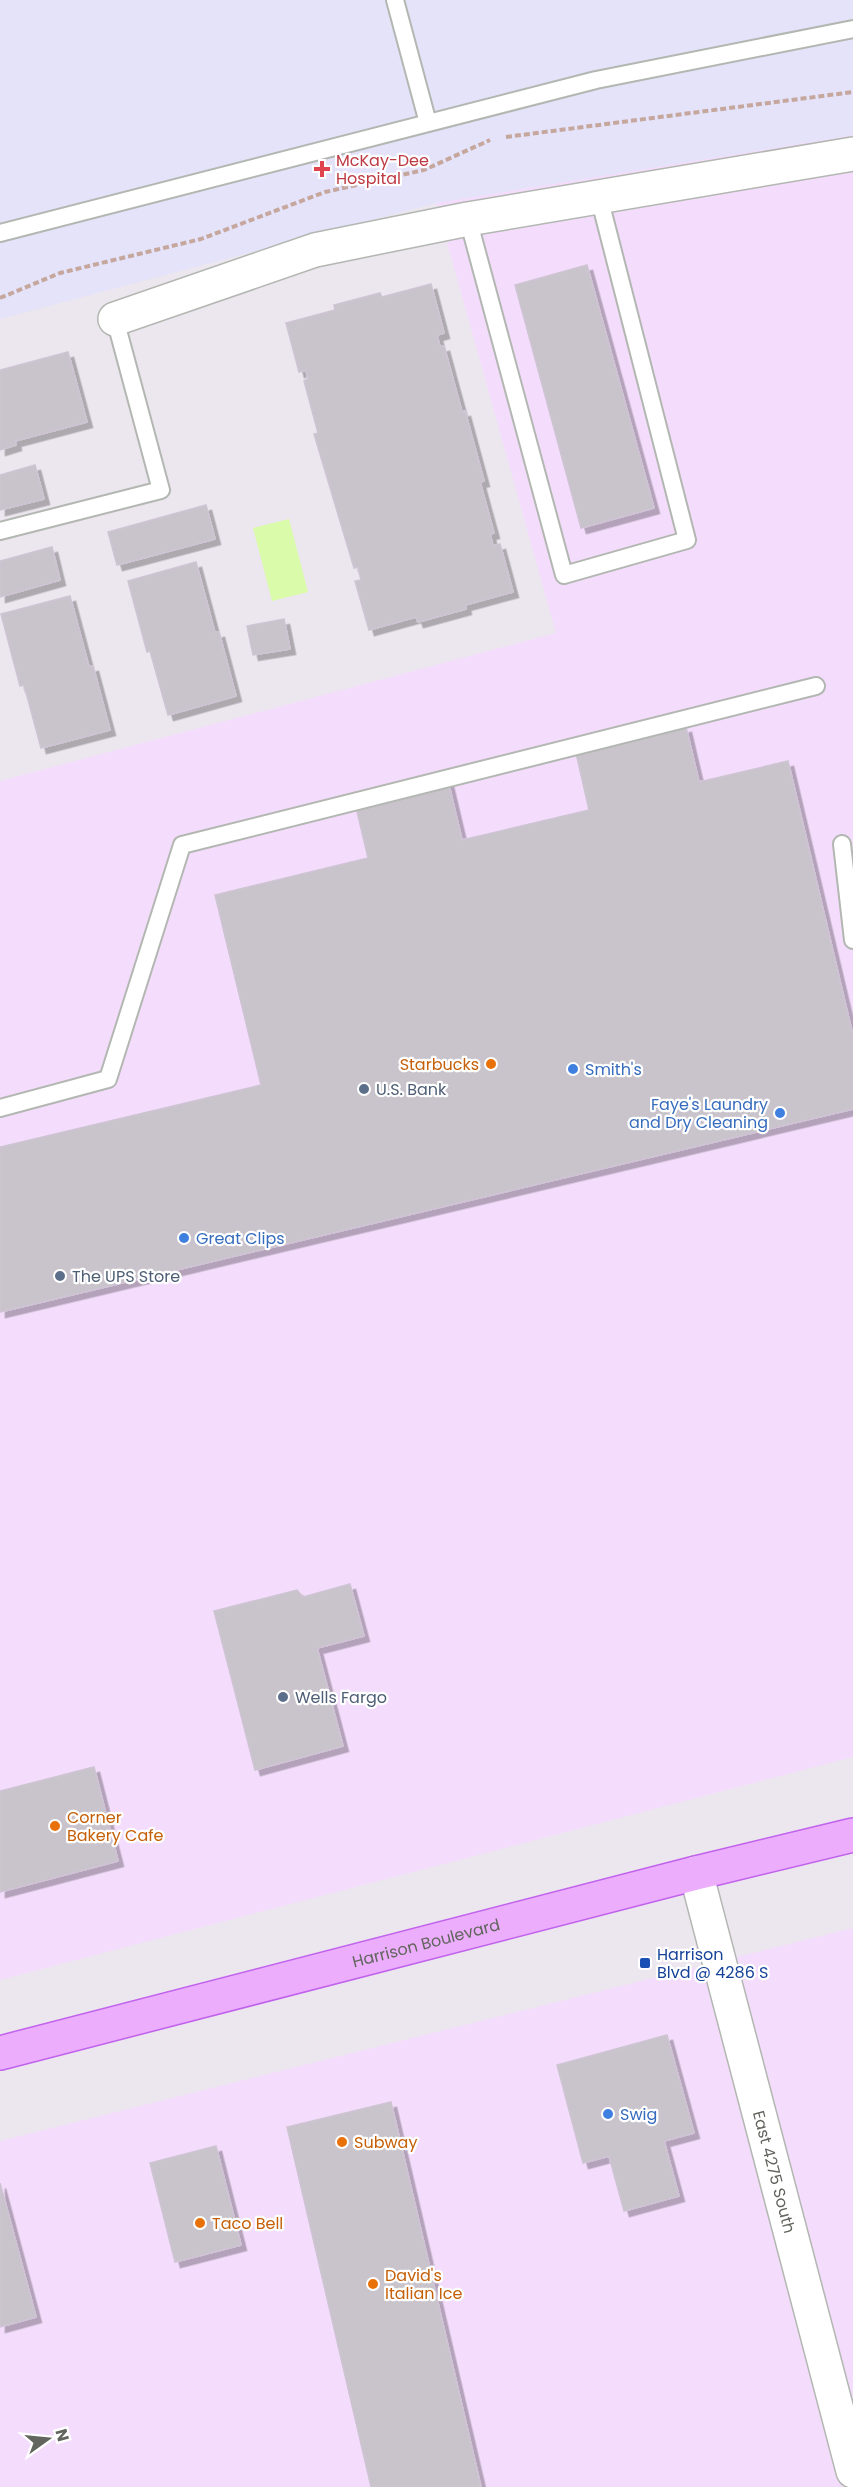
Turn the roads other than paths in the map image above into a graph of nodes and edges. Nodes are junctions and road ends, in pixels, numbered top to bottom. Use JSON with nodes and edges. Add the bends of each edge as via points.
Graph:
{"nodes":[{"id":1,"x":395,"y":0,"type":"edge"},
{"id":2,"x":853,"y":29,"type":"edge"},
{"id":3,"x":428,"y":123,"type":"junction"},
{"id":4,"x":853,"y":154,"type":"edge"},
{"id":5,"x":599,"y":196,"type":"junction"},
{"id":6,"x":468,"y":219,"type":"junction"},
{"id":7,"x":0,"y":233,"type":"edge"},
{"id":8,"x":115,"y":319,"type":"joint"},
{"id":9,"x":0,"y":531,"type":"edge"},
{"id":10,"x":816,"y":686,"type":"dead end"},
{"id":11,"x":842,"y":844,"type":"dead end"},
{"id":12,"x":853,"y":940,"type":"edge"},
{"id":13,"x":0,"y":1108,"type":"edge"},
{"id":14,"x":853,"y":1835,"type":"edge"},
{"id":15,"x":696,"y":1874,"type":"junction"},
{"id":16,"x":0,"y":2053,"type":"edge"},
{"id":17,"x":853,"y":2471,"type":"edge"}],
"edges":[{"from":1,"to":3,"type":"lane"},
{"from":2,"to":3,"type":"lane","via":[[596,80]]},
{"from":3,"to":7,"type":"lane"},
{"from":4,"to":5,"type":"street"},
{"from":5,"to":6,"type":"street"},
{"from":5,"to":6,"type":"lane","via":[[687,540],[564,574]]},
{"from":6,"to":8,"type":"street","via":[[315,250]]},
{"from":8,"to":9,"type":"lane","via":[[161,490]]},
{"from":10,"to":13,"type":"lane","via":[[182,844],[108,1079]]},
{"from":11,"to":12,"type":"lane"},
{"from":14,"to":15,"type":"main road","name":"Harrison Boulevard"},
{"from":15,"to":16,"type":"main road","name":"Harrison Boulevard"},
{"from":15,"to":17,"type":"street","name":"East 4275 South"}]}
